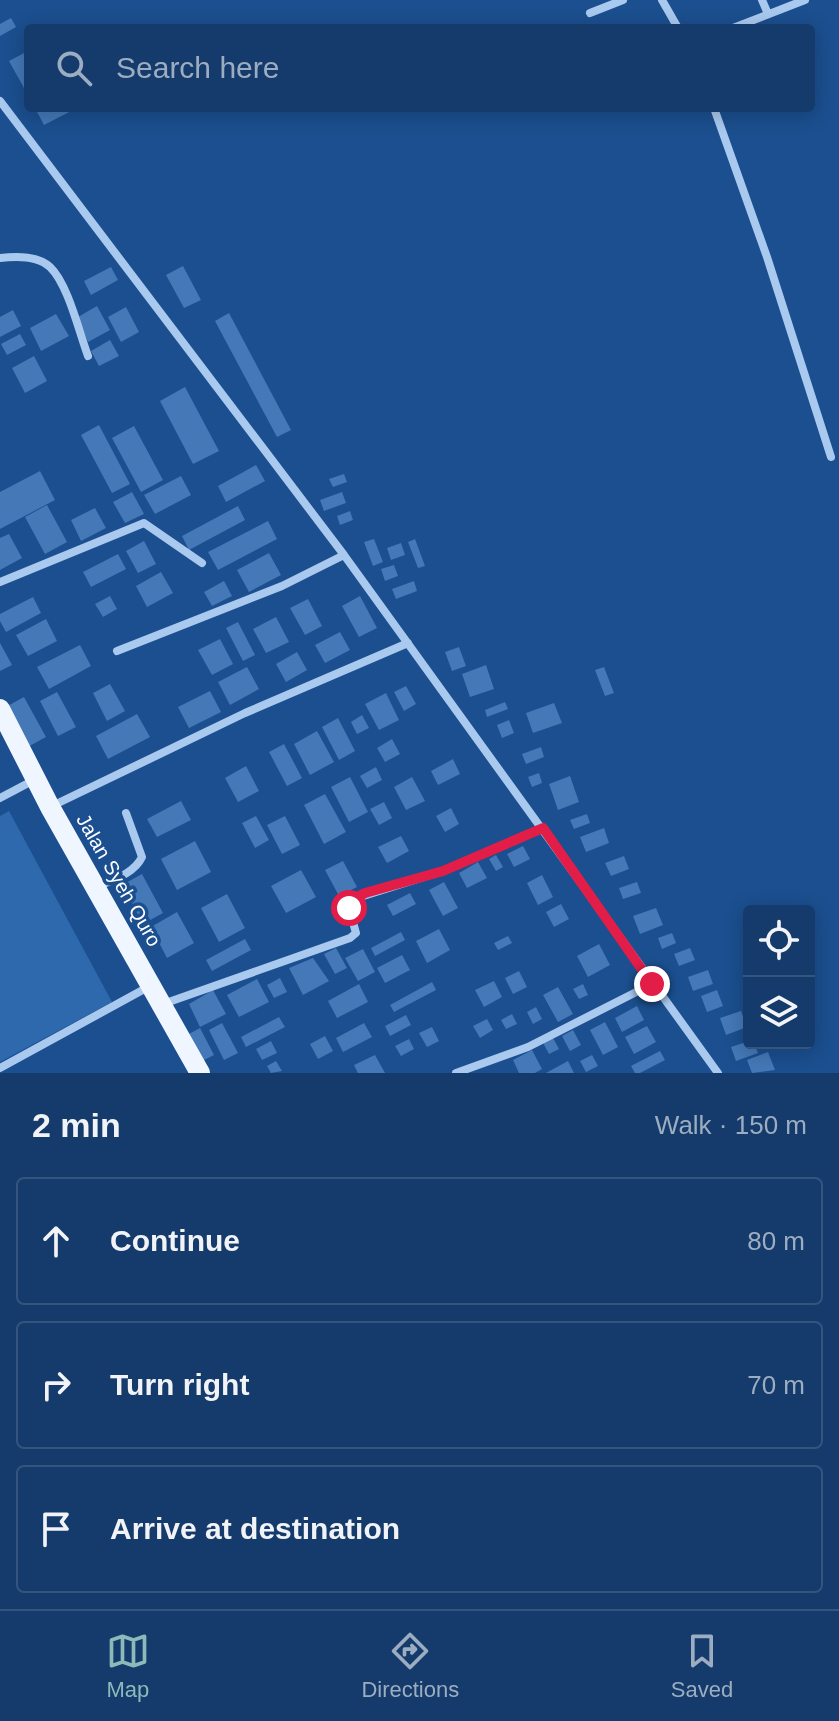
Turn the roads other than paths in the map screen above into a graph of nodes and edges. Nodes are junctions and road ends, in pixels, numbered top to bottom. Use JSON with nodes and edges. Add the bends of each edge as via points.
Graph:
{"nodes":[{"id":1,"x":623,"y":0,"type":"edge"},
{"id":2,"x":662,"y":0,"type":"edge"},
{"id":3,"x":762,"y":0,"type":"edge"},
{"id":4,"x":805,"y":0,"type":"edge"},
{"id":5,"x":590,"y":13,"type":"dead end"},
{"id":6,"x":768,"y":14,"type":"junction"},
{"id":7,"x":676,"y":24,"type":"edge"},
{"id":8,"x":743,"y":24,"type":"edge"},
{"id":9,"x":0,"y":101,"type":"edge"},
{"id":10,"x":715,"y":112,"type":"edge"},
{"id":11,"x":0,"y":258,"type":"edge"},
{"id":12,"x":88,"y":356,"type":"dead end"},
{"id":13,"x":831,"y":457,"type":"dead end"},
{"id":14,"x":344,"y":555,"type":"junction"},
{"id":15,"x":202,"y":563,"type":"dead end"},
{"id":16,"x":0,"y":582,"type":"edge"},
{"id":17,"x":408,"y":643,"type":"junction"},
{"id":18,"x":117,"y":651,"type":"dead end"},
{"id":19,"x":0,"y":709,"type":"edge"},
{"id":20,"x":36,"y":779,"type":"junction"},
{"id":21,"x":0,"y":798,"type":"edge"},
{"id":22,"x":50,"y":807,"type":"junction"},
{"id":23,"x":126,"y":813,"type":"dead end"},
{"id":24,"x":543,"y":828,"type":"junction"},
{"id":25,"x":96,"y":887,"type":"junction"},
{"id":26,"x":652,"y":984,"type":"junction"},
{"id":27,"x":151,"y":985,"type":"junction"},
{"id":28,"x":163,"y":1004,"type":"junction"},
{"id":29,"x":0,"y":1068,"type":"edge"},
{"id":30,"x":200,"y":1073,"type":"edge"},
{"id":31,"x":456,"y":1073,"type":"edge"},
{"id":32,"x":718,"y":1073,"type":"edge"}],
"edges":[{"from":1,"to":5,"type":"street"},
{"from":2,"to":7,"type":"street"},
{"from":3,"to":6,"type":"street"},
{"from":4,"to":6,"type":"street"},
{"from":6,"to":8,"type":"street"},
{"from":9,"to":14,"type":"street"},
{"from":10,"to":13,"type":"street"},
{"from":11,"to":12,"type":"street","via":[[21,256],[51,268]]},
{"from":14,"to":17,"type":"street"},
{"from":14,"to":18,"type":"street","via":[[282,586]]},
{"from":15,"to":16,"type":"street","via":[[144,523]]},
{"from":17,"to":22,"type":"street","via":[[245,713]]},
{"from":17,"to":24,"type":"street"},
{"from":19,"to":20,"type":"main road","name":"Jalan Syeh Quro"},
{"from":20,"to":21,"type":"street"},
{"from":20,"to":22,"type":"main road","name":"Jalan Syeh Quro"},
{"from":22,"to":25,"type":"main road","name":"Jalan Syeh Quro"},
{"from":23,"to":25,"type":"street","via":[[142,857],[131,870]]},
{"from":24,"to":26,"type":"street"},
{"from":24,"to":28,"type":"street","via":[[443,871],[352,900],[356,933],[350,938]]},
{"from":25,"to":27,"type":"main road","name":"Jalan Syeh Quro"},
{"from":26,"to":31,"type":"street","via":[[528,1047]]},
{"from":26,"to":32,"type":"street"},
{"from":27,"to":28,"type":"main road","name":"Jalan Syeh Quro"},
{"from":27,"to":29,"type":"street"},
{"from":28,"to":30,"type":"main road","name":"Jalan Syeh Quro"}]}
